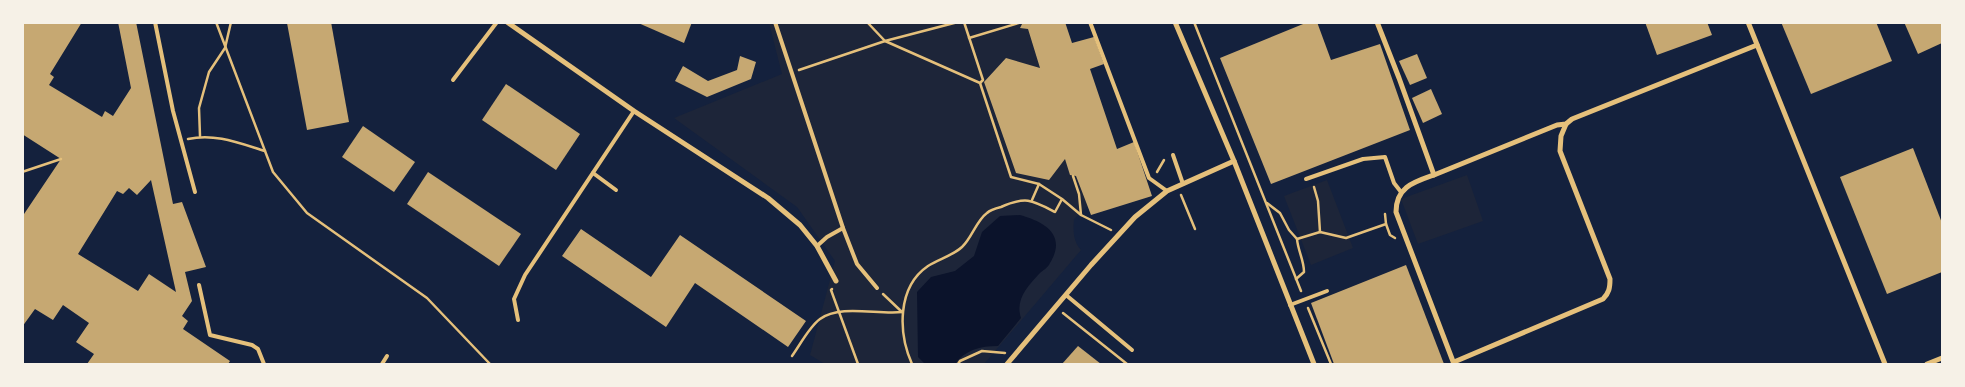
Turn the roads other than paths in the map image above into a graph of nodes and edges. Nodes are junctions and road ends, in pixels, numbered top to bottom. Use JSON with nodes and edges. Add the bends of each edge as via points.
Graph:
{"nodes":[{"id":1,"x":155,"y":22,"type":"edge"},
{"id":2,"x":497,"y":22,"type":"edge"},
{"id":3,"x":507,"y":22,"type":"edge"},
{"id":4,"x":775,"y":22,"type":"edge"},
{"id":5,"x":1090,"y":22,"type":"edge"},
{"id":6,"x":1175,"y":22,"type":"edge"},
{"id":7,"x":1377,"y":22,"type":"edge"},
{"id":8,"x":1748,"y":22,"type":"edge"},
{"id":9,"x":1758,"y":45,"type":"junction"},
{"id":10,"x":453,"y":80,"type":"dead end"},
{"id":11,"x":634,"y":111,"type":"junction"},
{"id":12,"x":1566,"y":124,"type":"junction"},
{"id":13,"x":1173,"y":155,"type":"road end"},
{"id":14,"x":1234,"y":161,"type":"junction"},
{"id":15,"x":593,"y":173,"type":"junction"},
{"id":16,"x":1434,"y":175,"type":"junction"},
{"id":17,"x":1308,"y":179,"type":"road end"},
{"id":18,"x":1181,"y":186,"type":"junction"},
{"id":19,"x":616,"y":190,"type":"dead end"},
{"id":20,"x":195,"y":192,"type":"dead end"},
{"id":21,"x":1167,"y":192,"type":"junction"},
{"id":22,"x":1401,"y":192,"type":"junction"},
{"id":23,"x":843,"y":228,"type":"junction"},
{"id":24,"x":817,"y":246,"type":"junction"},
{"id":25,"x":836,"y":282,"type":"road end"},
{"id":26,"x":199,"y":286,"type":"dead end"},
{"id":27,"x":877,"y":288,"type":"road end"},
{"id":28,"x":1327,"y":292,"type":"dead end"},
{"id":29,"x":1066,"y":295,"type":"junction"},
{"id":30,"x":1290,"y":305,"type":"junction"},
{"id":31,"x":518,"y":320,"type":"dead end"},
{"id":32,"x":1132,"y":350,"type":"dead end"},
{"id":33,"x":387,"y":356,"type":"dead end"},
{"id":34,"x":1942,"y":359,"type":"edge"},
{"id":35,"x":1454,"y":363,"type":"edge"},
{"id":36,"x":264,"y":364,"type":"edge"},
{"id":37,"x":382,"y":364,"type":"edge"},
{"id":38,"x":1007,"y":364,"type":"edge"},
{"id":39,"x":1314,"y":364,"type":"edge"},
{"id":40,"x":1885,"y":364,"type":"edge"},
{"id":41,"x":1927,"y":364,"type":"edge"}],
"edges":[{"from":1,"to":20,"type":"lane"},
{"from":2,"to":10,"type":"lane"},
{"from":3,"to":11,"type":"street"},
{"from":4,"to":23,"type":"lane"},
{"from":5,"to":21,"type":"lane","via":[[1149,178]]},
{"from":6,"to":14,"type":"street"},
{"from":7,"to":16,"type":"street"},
{"from":8,"to":9,"type":"street"},
{"from":9,"to":12,"type":"street"},
{"from":9,"to":40,"type":"street"},
{"from":11,"to":15,"type":"lane"},
{"from":11,"to":24,"type":"street","via":[[768,198],[800,225]]},
{"from":12,"to":16,"type":"street"},
{"from":12,"to":35,"type":"street","via":[[1560,136],[1560,151],[1610,279],[1608,294]]},
{"from":13,"to":18,"type":"lane"},
{"from":14,"to":18,"type":"street"},
{"from":14,"to":30,"type":"street"},
{"from":15,"to":19,"type":"lane"},
{"from":15,"to":31,"type":"lane","via":[[525,275],[514,299]]},
{"from":16,"to":22,"type":"street","via":[[1409,184]]},
{"from":17,"to":22,"type":"lane","via":[[1364,158],[1385,156],[1394,183]]},
{"from":18,"to":21,"type":"street"},
{"from":21,"to":29,"type":"street","via":[[1135,217]]},
{"from":22,"to":35,"type":"street","via":[[1396,212],[1398,219]]},
{"from":23,"to":24,"type":"lane"},
{"from":23,"to":27,"type":"lane","via":[[857,264]]},
{"from":24,"to":25,"type":"street"},
{"from":26,"to":36,"type":"lane","via":[[210,335],[252,345],[258,349]]},
{"from":28,"to":30,"type":"lane"},
{"from":29,"to":32,"type":"lane"},
{"from":29,"to":38,"type":"street"},
{"from":30,"to":39,"type":"street"},
{"from":33,"to":37,"type":"lane"},
{"from":34,"to":41,"type":"street"}]}
